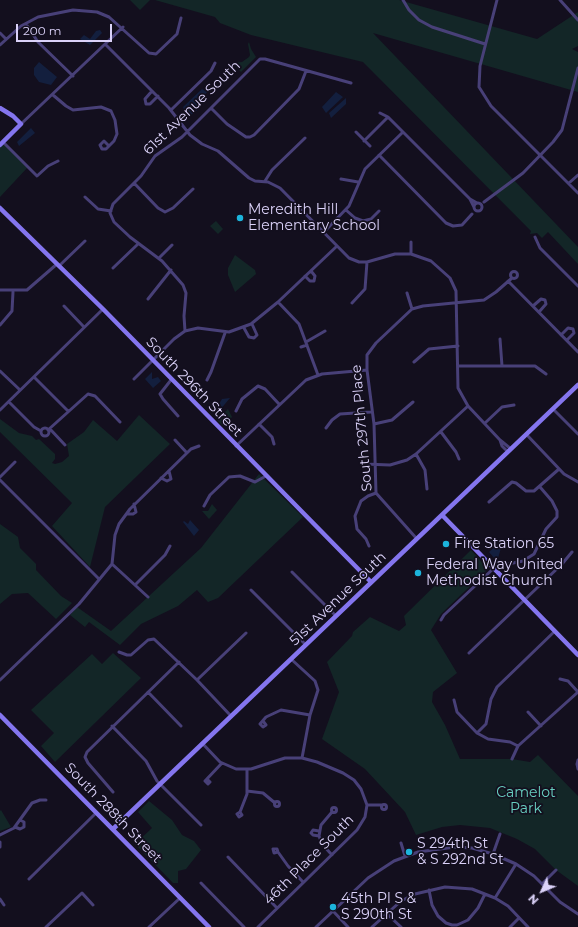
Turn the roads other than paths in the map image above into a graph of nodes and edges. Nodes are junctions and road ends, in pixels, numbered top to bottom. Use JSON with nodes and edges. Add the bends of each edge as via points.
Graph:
{"nodes":[{"id":1,"x":403,"y":0,"type":"edge"},
{"id":2,"x":497,"y":0,"type":"edge"},
{"id":3,"x":560,"y":0,"type":"edge"},
{"id":4,"x":181,"y":18,"type":"dead end"},
{"id":5,"x":578,"y":20,"type":"edge"},
{"id":6,"x":26,"y":24,"type":"junction"},
{"id":7,"x":123,"y":27,"type":"junction"},
{"id":8,"x":0,"y":33,"type":"edge"},
{"id":9,"x":6,"y":39,"type":"junction"},
{"id":10,"x":485,"y":44,"type":"junction"},
{"id":11,"x":0,"y":45,"type":"edge"},
{"id":12,"x":106,"y":45,"type":"junction"},
{"id":13,"x":214,"y":63,"type":"dead end"},
{"id":14,"x":578,"y":68,"type":"edge"},
{"id":15,"x":306,"y":71,"type":"junction"},
{"id":16,"x":72,"y":76,"type":"junction"},
{"id":17,"x":351,"y":83,"type":"dead end"},
{"id":18,"x":152,"y":91,"type":"junction"},
{"id":19,"x":54,"y":94,"type":"junction"},
{"id":20,"x":158,"y":96,"type":"junction"},
{"id":21,"x":0,"y":108,"type":"edge"},
{"id":22,"x":210,"y":108,"type":"junction"},
{"id":23,"x":172,"y":110,"type":"junction"},
{"id":24,"x":380,"y":113,"type":"dead end"},
{"id":25,"x":388,"y":117,"type":"junction"},
{"id":26,"x":21,"y":124,"type":"junction"},
{"id":27,"x":188,"y":132,"type":"junction"},
{"id":28,"x":356,"y":132,"type":"dead end"},
{"id":29,"x":403,"y":132,"type":"junction"},
{"id":30,"x":305,"y":138,"type":"dead end"},
{"id":31,"x":364,"y":141,"type":"junction"},
{"id":32,"x":2,"y":143,"type":"edge"},
{"id":33,"x":108,"y":145,"type":"dead end"},
{"id":34,"x":370,"y":146,"type":"dead end"},
{"id":35,"x":379,"y":155,"type":"junction"},
{"id":36,"x":540,"y":156,"type":"junction"},
{"id":37,"x":58,"y":161,"type":"dead end"},
{"id":38,"x":578,"y":175,"type":"edge"},
{"id":39,"x":341,"y":179,"type":"dead end"},
{"id":40,"x":265,"y":181,"type":"junction"},
{"id":41,"x":358,"y":182,"type":"junction"},
{"id":42,"x":134,"y":183,"type":"junction"},
{"id":43,"x":569,"y":183,"type":"junction"},
{"id":44,"x":194,"y":189,"type":"dead end"},
{"id":45,"x":578,"y":193,"type":"edge"},
{"id":46,"x":85,"y":197,"type":"dead end"},
{"id":47,"x":470,"y":199,"type":"junction"},
{"id":48,"x":484,"y":202,"type":"junction"},
{"id":49,"x":478,"y":203,"type":"junction"},
{"id":50,"x":474,"y":207,"type":"junction"},
{"id":51,"x":482,"y":207,"type":"junction"},
{"id":52,"x":0,"y":208,"type":"edge"},
{"id":53,"x":346,"y":210,"type":"junction"},
{"id":54,"x":111,"y":211,"type":"junction"},
{"id":55,"x":379,"y":211,"type":"dead end"},
{"id":56,"x":478,"y":211,"type":"junction"},
{"id":57,"x":472,"y":214,"type":"junction"},
{"id":58,"x":324,"y":232,"type":"junction"},
{"id":59,"x":535,"y":237,"type":"dead end"},
{"id":60,"x":84,"y":241,"type":"dead end"},
{"id":61,"x":411,"y":242,"type":"dead end"},
{"id":62,"x":138,"y":244,"type":"junction"},
{"id":63,"x":172,"y":245,"type":"dead end"},
{"id":64,"x":337,"y":246,"type":"junction"},
{"id":65,"x":411,"y":254,"type":"junction"},
{"id":66,"x":159,"y":258,"type":"junction"},
{"id":67,"x":367,"y":262,"type":"junction"},
{"id":68,"x":58,"y":265,"type":"junction"},
{"id":69,"x":113,"y":268,"type":"dead end"},
{"id":70,"x":171,"y":270,"type":"junction"},
{"id":71,"x":311,"y":270,"type":"junction"},
{"id":72,"x":305,"y":276,"type":"junction"},
{"id":73,"x":512,"y":278,"type":"dead end"},
{"id":74,"x":508,"y":281,"type":"junction"},
{"id":75,"x":578,"y":286,"type":"edge"},
{"id":76,"x":0,"y":290,"type":"edge"},
{"id":77,"x":13,"y":292,"type":"junction"},
{"id":78,"x":407,"y":293,"type":"dead end"},
{"id":79,"x":148,"y":299,"type":"dead end"},
{"id":80,"x":278,"y":302,"type":"junction"},
{"id":81,"x":352,"y":303,"type":"dead end"},
{"id":82,"x":456,"y":303,"type":"junction"},
{"id":83,"x":64,"y":306,"type":"dead end"},
{"id":84,"x":533,"y":306,"type":"junction"},
{"id":85,"x":103,"y":309,"type":"junction"},
{"id":86,"x":412,"y":309,"type":"junction"},
{"id":87,"x":539,"y":312,"type":"junction"},
{"id":88,"x":252,"y":324,"type":"junction"},
{"id":89,"x":0,"y":325,"type":"edge"},
{"id":90,"x":84,"y":327,"type":"junction"},
{"id":91,"x":244,"y":328,"type":"junction"},
{"id":92,"x":185,"y":331,"type":"junction"},
{"id":93,"x":325,"y":331,"type":"dead end"},
{"id":94,"x":225,"y":333,"type":"junction"},
{"id":95,"x":561,"y":335,"type":"junction"},
{"id":96,"x":500,"y":339,"type":"dead end"},
{"id":97,"x":567,"y":340,"type":"junction"},
{"id":98,"x":306,"y":343,"type":"junction"},
{"id":99,"x":458,"y":346,"type":"junction"},
{"id":100,"x":301,"y":347,"type":"dead end"},
{"id":101,"x":578,"y":352,"type":"edge"},
{"id":102,"x":153,"y":360,"type":"junction"},
{"id":103,"x":414,"y":362,"type":"dead end"},
{"id":104,"x":458,"y":366,"type":"junction"},
{"id":105,"x":502,"y":366,"type":"junction"},
{"id":106,"x":367,"y":370,"type":"junction"},
{"id":107,"x":0,"y":371,"type":"edge"},
{"id":108,"x":546,"y":374,"type":"dead end"},
{"id":109,"x":318,"y":375,"type":"junction"},
{"id":110,"x":34,"y":377,"type":"junction"},
{"id":111,"x":134,"y":379,"type":"dead end"},
{"id":112,"x":171,"y":380,"type":"junction"},
{"id":113,"x":206,"y":380,"type":"dead end"},
{"id":114,"x":578,"y":385,"type":"edge"},
{"id":115,"x":20,"y":390,"type":"junction"},
{"id":116,"x":9,"y":402,"type":"junction"},
{"id":117,"x":413,"y":402,"type":"dead end"},
{"id":118,"x":279,"y":404,"type":"junction"},
{"id":119,"x":514,"y":405,"type":"dead end"},
{"id":120,"x":468,"y":406,"type":"junction"},
{"id":121,"x":553,"y":409,"type":"junction"},
{"id":122,"x":0,"y":410,"type":"edge"},
{"id":123,"x":68,"y":411,"type":"junction"},
{"id":124,"x":236,"y":411,"type":"dead end"},
{"id":125,"x":371,"y":412,"type":"junction"},
{"id":126,"x":178,"y":416,"type":"dead end"},
{"id":127,"x":120,"y":422,"type":"dead end"},
{"id":128,"x":485,"y":423,"type":"junction"},
{"id":129,"x":259,"y":424,"type":"junction"},
{"id":130,"x":374,"y":424,"type":"junction"},
{"id":131,"x":326,"y":428,"type":"dead end"},
{"id":132,"x":49,"y":429,"type":"junction"},
{"id":133,"x":41,"y":431,"type":"junction"},
{"id":134,"x":441,"y":432,"type":"junction"},
{"id":135,"x":577,"y":432,"type":"edge"},
{"id":136,"x":526,"y":434,"type":"junction"},
{"id":137,"x":175,"y":440,"type":"dead end"},
{"id":138,"x":274,"y":444,"type":"dead end"},
{"id":139,"x":65,"y":445,"type":"dead end"},
{"id":140,"x":199,"y":446,"type":"dead end"},
{"id":141,"x":236,"y":446,"type":"junction"},
{"id":142,"x":510,"y":451,"type":"junction"},
{"id":143,"x":187,"y":453,"type":"junction"},
{"id":144,"x":416,"y":454,"type":"junction"},
{"id":145,"x":459,"y":459,"type":"dead end"},
{"id":146,"x":15,"y":462,"type":"dead end"},
{"id":147,"x":364,"y":464,"type":"dead end"},
{"id":148,"x":374,"y":464,"type":"junction"},
{"id":149,"x":559,"y":469,"type":"junction"},
{"id":150,"x":169,"y":471,"type":"junction"},
{"id":151,"x":266,"y":476,"type":"junction"},
{"id":152,"x":0,"y":478,"type":"edge"},
{"id":153,"x":161,"y":478,"type":"junction"},
{"id":154,"x":578,"y":482,"type":"edge"},
{"id":155,"x":540,"y":487,"type":"junction"},
{"id":156,"x":428,"y":489,"type":"dead end"},
{"id":157,"x":376,"y":493,"type":"junction"},
{"id":158,"x":489,"y":502,"type":"dead end"},
{"id":159,"x":134,"y":504,"type":"junction"},
{"id":160,"x":204,"y":506,"type":"dead end"},
{"id":161,"x":127,"y":514,"type":"junction"},
{"id":162,"x":442,"y":515,"type":"junction"},
{"id":163,"x":417,"y":539,"type":"junction"},
{"id":164,"x":170,"y":546,"type":"dead end"},
{"id":165,"x":368,"y":546,"type":"dead end"},
{"id":166,"x":572,"y":552,"type":"dead end"},
{"id":167,"x":112,"y":564,"type":"junction"},
{"id":168,"x":495,"y":569,"type":"junction"},
{"id":169,"x":292,"y":572,"type":"dead end"},
{"id":170,"x":99,"y":579,"type":"junction"},
{"id":171,"x":371,"y":582,"type":"junction"},
{"id":172,"x":136,"y":584,"type":"junction"},
{"id":173,"x":251,"y":590,"type":"dead end"},
{"id":174,"x":148,"y":597,"type":"dead end"},
{"id":175,"x":525,"y":600,"type":"junction"},
{"id":176,"x":336,"y":616,"type":"junction"},
{"id":177,"x":441,"y":620,"type":"dead end"},
{"id":178,"x":555,"y":631,"type":"junction"},
{"id":179,"x":246,"y":633,"type":"dead end"},
{"id":180,"x":306,"y":645,"type":"junction"},
{"id":181,"x":119,"y":652,"type":"dead end"},
{"id":182,"x":469,"y":653,"type":"dead end"},
{"id":183,"x":578,"y":655,"type":"edge"},
{"id":184,"x":292,"y":659,"type":"junction"},
{"id":185,"x":179,"y":662,"type":"junction"},
{"id":186,"x":560,"y":679,"type":"dead end"},
{"id":187,"x":0,"y":680,"type":"edge"},
{"id":188,"x":197,"y":680,"type":"junction"},
{"id":189,"x":148,"y":692,"type":"junction"},
{"id":190,"x":578,"y":692,"type":"edge"},
{"id":191,"x":454,"y":700,"type":"dead end"},
{"id":192,"x":528,"y":712,"type":"dead end"},
{"id":193,"x":0,"y":715,"type":"edge"},
{"id":194,"x":310,"y":715,"type":"junction"},
{"id":195,"x":231,"y":716,"type":"junction"},
{"id":196,"x":263,"y":721,"type":"dead end"},
{"id":197,"x":112,"y":726,"type":"junction"},
{"id":198,"x":181,"y":726,"type":"dead end"},
{"id":199,"x":541,"y":726,"type":"junction"},
{"id":200,"x":477,"y":732,"type":"junction"},
{"id":201,"x":202,"y":744,"type":"junction"},
{"id":202,"x":518,"y":746,"type":"junction"},
{"id":203,"x":302,"y":758,"type":"junction"},
{"id":204,"x":512,"y":759,"type":"dead end"},
{"id":205,"x":577,"y":762,"type":"edge"},
{"id":206,"x":222,"y":764,"type":"junction"},
{"id":207,"x":578,"y":769,"type":"edge"},
{"id":208,"x":247,"y":770,"type":"junction"},
{"id":209,"x":208,"y":780,"type":"dead end"},
{"id":210,"x":160,"y":784,"type":"junction"},
{"id":211,"x":247,"y":791,"type":"junction"},
{"id":212,"x":114,"y":792,"type":"dead end"},
{"id":213,"x":46,"y":800,"type":"dead end"},
{"id":214,"x":275,"y":803,"type":"dead end"},
{"id":215,"x":367,"y":805,"type":"junction"},
{"id":216,"x":382,"y":805,"type":"dead end"},
{"id":217,"x":240,"y":812,"type":"dead end"},
{"id":218,"x":332,"y":812,"type":"dead end"},
{"id":219,"x":96,"y":813,"type":"junction"},
{"id":220,"x":20,"y":820,"type":"junction"},
{"id":221,"x":200,"y":825,"type":"dead end"},
{"id":222,"x":15,"y":827,"type":"junction"},
{"id":223,"x":113,"y":829,"type":"junction"},
{"id":224,"x":500,"y":834,"type":"dead end"},
{"id":225,"x":0,"y":835,"type":"edge"},
{"id":226,"x":0,"y":842,"type":"edge"},
{"id":227,"x":401,"y":843,"type":"dead end"},
{"id":228,"x":0,"y":847,"type":"edge"},
{"id":229,"x":278,"y":852,"type":"dead end"},
{"id":230,"x":493,"y":854,"type":"junction"},
{"id":231,"x":332,"y":855,"type":"junction"},
{"id":232,"x":404,"y":856,"type":"junction"},
{"id":233,"x":228,"y":857,"type":"dead end"},
{"id":234,"x":516,"y":864,"type":"junction"},
{"id":235,"x":556,"y":870,"type":"dead end"},
{"id":236,"x":29,"y":879,"type":"dead end"},
{"id":237,"x":304,"y":882,"type":"junction"},
{"id":238,"x":201,"y":883,"type":"dead end"},
{"id":239,"x":542,"y":884,"type":"junction"},
{"id":240,"x":429,"y":890,"type":"junction"},
{"id":241,"x":485,"y":894,"type":"junction"},
{"id":242,"x":180,"y":898,"type":"junction"},
{"id":243,"x":495,"y":898,"type":"junction"},
{"id":244,"x":0,"y":899,"type":"edge"},
{"id":245,"x":4,"y":905,"type":"dead end"},
{"id":246,"x":94,"y":905,"type":"dead end"},
{"id":247,"x":278,"y":908,"type":"junction"},
{"id":248,"x":333,"y":911,"type":"junction"},
{"id":249,"x":386,"y":912,"type":"junction"},
{"id":250,"x":578,"y":914,"type":"edge"},
{"id":251,"x":519,"y":918,"type":"junction"},
{"id":252,"x":46,"y":927,"type":"edge"},
{"id":253,"x":149,"y":927,"type":"edge"},
{"id":254,"x":209,"y":927,"type":"edge"},
{"id":255,"x":244,"y":927,"type":"edge"},
{"id":256,"x":258,"y":927,"type":"edge"},
{"id":257,"x":316,"y":927,"type":"edge"},
{"id":258,"x":348,"y":927,"type":"edge"},
{"id":259,"x":372,"y":927,"type":"edge"},
{"id":260,"x":401,"y":927,"type":"edge"},
{"id":261,"x":510,"y":927,"type":"edge"},
{"id":262,"x":528,"y":927,"type":"edge"}],
"edges":[{"from":1,"to":10,"type":"street","via":[[419,20],[432,28]]},
{"from":2,"to":10,"type":"street"},
{"from":3,"to":5,"type":"street"},
{"from":4,"to":7,"type":"street","via":[[177,34],[156,54],[149,53]]},
{"from":6,"to":7,"type":"street","via":[[38,18],[72,10],[87,10],[104,14]]},
{"from":6,"to":9,"type":"street"},
{"from":6,"to":16,"type":"street","via":[[38,42]]},
{"from":7,"to":12,"type":"street"},
{"from":8,"to":9,"type":"street"},
{"from":9,"to":11,"type":"street"},
{"from":10,"to":36,"type":"street","via":[[479,72],[479,87],[491,106]]},
{"from":12,"to":16,"type":"street"},
{"from":12,"to":18,"type":"street"},
{"from":13,"to":23,"type":"street","via":[[212,71]]},
{"from":14,"to":36,"type":"street","via":[[562,130]]},
{"from":15,"to":17,"type":"street"},
{"from":15,"to":22,"type":"street","name":"61st Avenue South","via":[[260,59]]},
{"from":15,"to":22,"type":"street","via":[[299,88],[250,137],[227,124]]},
{"from":16,"to":19,"type":"street"},
{"from":18,"to":20,"type":"street"},
{"from":18,"to":20,"type":"street","via":[[145,99],[146,104],[150,104]]},
{"from":19,"to":26,"type":"street"},
{"from":19,"to":33,"type":"street","via":[[73,110],[101,107],[111,111],[117,134],[114,141]]},
{"from":20,"to":23,"type":"street"},
{"from":21,"to":26,"type":"street"},
{"from":22,"to":27,"type":"street","name":"61st Avenue South"},
{"from":23,"to":27,"type":"street"},
{"from":24,"to":25,"type":"street"},
{"from":25,"to":29,"type":"street"},
{"from":25,"to":31,"type":"street"},
{"from":26,"to":32,"type":"street"},
{"from":27,"to":40,"type":"street","via":[[202,144],[218,151],[249,178]]},
{"from":27,"to":42,"type":"street","name":"61st Avenue South","via":[[155,156]]},
{"from":28,"to":31,"type":"street"},
{"from":29,"to":35,"type":"street"},
{"from":29,"to":47,"type":"street"},
{"from":30,"to":40,"type":"street","via":[[272,170]]},
{"from":31,"to":34,"type":"street"},
{"from":32,"to":37,"type":"street","via":[[37,176]]},
{"from":35,"to":41,"type":"street","via":[[365,169]]},
{"from":35,"to":57,"type":"street","via":[[444,221],[453,226],[464,224]]},
{"from":36,"to":43,"type":"street"},
{"from":36,"to":48,"type":"street","via":[[511,183]]},
{"from":38,"to":43,"type":"street"},
{"from":39,"to":41,"type":"street"},
{"from":40,"to":58,"type":"street","via":[[280,188]]},
{"from":41,"to":53,"type":"street"},
{"from":42,"to":44,"type":"street","via":[[165,212]]},
{"from":42,"to":54,"type":"street","name":"61st Avenue South","via":[[115,202]]},
{"from":43,"to":45,"type":"street"},
{"from":46,"to":54,"type":"street","via":[[98,209]]},
{"from":47,"to":49,"type":"street"},
{"from":47,"to":50,"type":"street"},
{"from":48,"to":49,"type":"street"},
{"from":48,"to":51,"type":"street"},
{"from":49,"to":50,"type":"street"},
{"from":49,"to":51,"type":"street"},
{"from":50,"to":56,"type":"street"},
{"from":50,"to":57,"type":"street"},
{"from":51,"to":56,"type":"street"},
{"from":52,"to":68,"type":"street","name":"South 296th Street"},
{"from":53,"to":55,"type":"street","via":[[363,221]]},
{"from":53,"to":58,"type":"street"},
{"from":54,"to":62,"type":"street","via":[[114,222]]},
{"from":56,"to":57,"type":"street"},
{"from":58,"to":64,"type":"street"},
{"from":59,"to":75,"type":"street","via":[[540,248]]},
{"from":60,"to":68,"type":"street"},
{"from":61,"to":65,"type":"street"},
{"from":62,"to":66,"type":"street"},
{"from":62,"to":69,"type":"street"},
{"from":63,"to":66,"type":"street"},
{"from":64,"to":67,"type":"street","via":[[354,261]]},
{"from":64,"to":71,"type":"street"},
{"from":65,"to":67,"type":"street","via":[[395,254]]},
{"from":65,"to":82,"type":"street","via":[[431,261],[450,278],[456,290]]},
{"from":66,"to":70,"type":"street"},
{"from":67,"to":81,"type":"street","via":[[365,289]]},
{"from":68,"to":77,"type":"street","via":[[27,290]]},
{"from":68,"to":85,"type":"street","name":"South 296th Street"},
{"from":70,"to":79,"type":"street"},
{"from":70,"to":92,"type":"street","via":[[186,291]]},
{"from":71,"to":72,"type":"street"},
{"from":71,"to":72,"type":"street","via":[[315,276],[314,281]]},
{"from":72,"to":80,"type":"street"},
{"from":73,"to":74,"type":"street"},
{"from":74,"to":82,"type":"street","via":[[484,300]]},
{"from":74,"to":84,"type":"street"},
{"from":76,"to":77,"type":"street"},
{"from":77,"to":89,"type":"street","via":[[12,311]]},
{"from":78,"to":86,"type":"street"},
{"from":80,"to":88,"type":"street"},
{"from":80,"to":98,"type":"street","via":[[298,323]]},
{"from":82,"to":86,"type":"street"},
{"from":82,"to":99,"type":"street"},
{"from":83,"to":90,"type":"street"},
{"from":84,"to":87,"type":"street"},
{"from":84,"to":87,"type":"street","via":[[540,300],[545,300],[546,304]]},
{"from":85,"to":90,"type":"street"},
{"from":85,"to":102,"type":"street","name":"South 296th Street"},
{"from":86,"to":106,"type":"street","name":"South 297th Place","via":[[370,349]]},
{"from":87,"to":95,"type":"street"},
{"from":88,"to":91,"type":"street"},
{"from":88,"to":91,"type":"street","via":[[257,335],[254,338],[249,337]]},
{"from":90,"to":110,"type":"street"},
{"from":91,"to":94,"type":"street"},
{"from":92,"to":94,"type":"street","via":[[198,328]]},
{"from":92,"to":102,"type":"street"},
{"from":93,"to":98,"type":"street"},
{"from":94,"to":113,"type":"street"},
{"from":95,"to":97,"type":"street"},
{"from":95,"to":97,"type":"street","via":[[568,328],[573,329],[574,333]]},
{"from":96,"to":105,"type":"street"},
{"from":97,"to":101,"type":"street"},
{"from":98,"to":100,"type":"street"},
{"from":98,"to":109,"type":"street"},
{"from":99,"to":103,"type":"street","via":[[429,349]]},
{"from":99,"to":104,"type":"street"},
{"from":102,"to":111,"type":"street"},
{"from":102,"to":112,"type":"street","name":"South 296th Street"},
{"from":104,"to":105,"type":"street"},
{"from":104,"to":120,"type":"street","via":[[458,388]]},
{"from":105,"to":108,"type":"street","via":[[535,366]]},
{"from":106,"to":109,"type":"street"},
{"from":106,"to":125,"type":"street","name":"South 297th Place"},
{"from":107,"to":115,"type":"street"},
{"from":109,"to":118,"type":"street","via":[[306,380]]},
{"from":110,"to":115,"type":"street"},
{"from":110,"to":123,"type":"street"},
{"from":112,"to":126,"type":"street","via":[[160,394]]},
{"from":112,"to":141,"type":"street","name":"South 296th Street"},
{"from":114,"to":121,"type":"street","name":"51st Avenue South"},
{"from":115,"to":116,"type":"street"},
{"from":116,"to":122,"type":"street"},
{"from":116,"to":133,"type":"street"},
{"from":117,"to":130,"type":"street","via":[[392,420]]},
{"from":118,"to":124,"type":"street","via":[[265,389],[258,386],[242,399]]},
{"from":118,"to":129,"type":"street"},
{"from":119,"to":128,"type":"street","via":[[502,407]]},
{"from":120,"to":128,"type":"street"},
{"from":120,"to":134,"type":"street"},
{"from":121,"to":135,"type":"street"},
{"from":121,"to":136,"type":"street","name":"51st Avenue South"},
{"from":123,"to":127,"type":"street","via":[[90,394]]},
{"from":123,"to":132,"type":"street"},
{"from":125,"to":130,"type":"street","name":"South 297th Place"},
{"from":125,"to":131,"type":"street","via":[[340,414]]},
{"from":128,"to":142,"type":"street","via":[[502,446]]},
{"from":129,"to":138,"type":"street","via":[[272,437]]},
{"from":129,"to":141,"type":"street"},
{"from":130,"to":148,"type":"street","name":"South 297th Place"},
{"from":132,"to":133,"type":"street"},
{"from":132,"to":133,"type":"street","via":[[46,436],[42,435]]},
{"from":132,"to":139,"type":"street"},
{"from":134,"to":144,"type":"street"},
{"from":134,"to":145,"type":"street"},
{"from":136,"to":142,"type":"street","name":"51st Avenue South"},
{"from":136,"to":149,"type":"street"},
{"from":137,"to":143,"type":"street"},
{"from":140,"to":143,"type":"street"},
{"from":141,"to":151,"type":"street","name":"South 296th Street"},
{"from":142,"to":162,"type":"street","name":"51st Avenue South"},
{"from":143,"to":150,"type":"street"},
{"from":144,"to":148,"type":"street","via":[[390,465]]},
{"from":144,"to":156,"type":"street","via":[[425,470]]},
{"from":146,"to":152,"type":"street"},
{"from":147,"to":148,"type":"street"},
{"from":148,"to":157,"type":"street","name":"South 297th Place"},
{"from":149,"to":154,"type":"street"},
{"from":149,"to":155,"type":"street"},
{"from":150,"to":153,"type":"street"},
{"from":150,"to":153,"type":"street","via":[[171,479],[167,481]]},
{"from":151,"to":160,"type":"street","via":[[255,482],[240,476],[229,477],[210,495]]},
{"from":151,"to":171,"type":"street","name":"South 296th Street"},
{"from":152,"to":170,"type":"street"},
{"from":153,"to":159,"type":"street"},
{"from":155,"to":158,"type":"street","via":[[526,492],[512,482]]},
{"from":155,"to":168,"type":"street","via":[[553,503],[557,518],[546,529],[534,554],[526,560]]},
{"from":157,"to":163,"type":"street","name":"South 297th Place"},
{"from":157,"to":165,"type":"street","via":[[361,502],[355,516],[357,528],[366,538]]},
{"from":159,"to":161,"type":"street"},
{"from":159,"to":161,"type":"street","via":[[136,512]]},
{"from":161,"to":167,"type":"street","via":[[115,535]]},
{"from":162,"to":163,"type":"street","name":"51st Avenue South"},
{"from":162,"to":168,"type":"street"},
{"from":163,"to":171,"type":"street","name":"51st Avenue South"},
{"from":164,"to":172,"type":"street","via":[[165,555]]},
{"from":166,"to":175,"type":"street"},
{"from":167,"to":170,"type":"street"},
{"from":167,"to":172,"type":"street"},
{"from":168,"to":175,"type":"street"},
{"from":168,"to":177,"type":"street"},
{"from":169,"to":176,"type":"street"},
{"from":170,"to":187,"type":"street","via":[[79,604]]},
{"from":171,"to":176,"type":"street","name":"51st Avenue South"},
{"from":172,"to":174,"type":"street"},
{"from":173,"to":180,"type":"street"},
{"from":175,"to":178,"type":"street"},
{"from":175,"to":182,"type":"street"},
{"from":176,"to":180,"type":"street","name":"51st Avenue South"},
{"from":178,"to":183,"type":"street"},
{"from":178,"to":200,"type":"street","via":[[497,687],[491,699],[486,724]]},
{"from":179,"to":188,"type":"street"},
{"from":180,"to":184,"type":"street","name":"51st Avenue South"},
{"from":181,"to":185,"type":"street","via":[[133,654],[152,639]]},
{"from":184,"to":194,"type":"street","via":[[314,681],[318,690]]},
{"from":184,"to":195,"type":"street","name":"51st Avenue South"},
{"from":185,"to":188,"type":"street"},
{"from":185,"to":189,"type":"street"},
{"from":186,"to":190,"type":"street","via":[[568,681]]},
{"from":188,"to":195,"type":"street"},
{"from":189,"to":197,"type":"street"},
{"from":189,"to":198,"type":"street"},
{"from":190,"to":199,"type":"street"},
{"from":191,"to":200,"type":"street","via":[[457,712]]},
{"from":192,"to":199,"type":"street"},
{"from":193,"to":219,"type":"street","name":"South 288th Street"},
{"from":194,"to":196,"type":"street","via":[[281,710],[268,715]]},
{"from":194,"to":203,"type":"street"},
{"from":195,"to":201,"type":"street","name":"51st Avenue South"},
{"from":197,"to":210,"type":"street","via":[[146,761]]},
{"from":197,"to":212,"type":"street","via":[[92,745],[85,757],[89,765]]},
{"from":199,"to":202,"type":"street"},
{"from":200,"to":202,"type":"street","via":[[488,739],[510,742]]},
{"from":201,"to":206,"type":"street"},
{"from":201,"to":210,"type":"street","name":"51st Avenue South"},
{"from":202,"to":204,"type":"street"},
{"from":203,"to":208,"type":"street","via":[[278,759]]},
{"from":203,"to":215,"type":"street","via":[[351,778],[361,789]]},
{"from":205,"to":207,"type":"street"},
{"from":206,"to":208,"type":"street"},
{"from":206,"to":209,"type":"street"},
{"from":208,"to":211,"type":"street"},
{"from":210,"to":221,"type":"street"},
{"from":210,"to":223,"type":"street","name":"51st Avenue South"},
{"from":211,"to":214,"type":"street","via":[[262,793]]},
{"from":211,"to":217,"type":"street"},
{"from":213,"to":220,"type":"street","via":[[32,803]]},
{"from":215,"to":216,"type":"street"},
{"from":215,"to":231,"type":"street","name":"46th Place South","via":[[362,824]]},
{"from":218,"to":231,"type":"street","via":[[323,822],[319,834],[322,844]]},
{"from":219,"to":223,"type":"street","name":"South 288th Street"},
{"from":219,"to":236,"type":"street"},
{"from":220,"to":222,"type":"street"},
{"from":220,"to":222,"type":"street","via":[[24,822],[24,827]]},
{"from":222,"to":225,"type":"street"},
{"from":223,"to":242,"type":"street","name":"South 288th Street"},
{"from":224,"to":230,"type":"street"},
{"from":226,"to":228,"type":"street"},
{"from":227,"to":232,"type":"street"},
{"from":229,"to":237,"type":"street"},
{"from":230,"to":232,"type":"street","via":[[472,848],[455,847],[435,848]]},
{"from":230,"to":234,"type":"street"},
{"from":231,"to":237,"type":"street","name":"46th Place South"},
{"from":232,"to":248,"type":"street","via":[[373,874]]},
{"from":233,"to":247,"type":"street"},
{"from":234,"to":239,"type":"street"},
{"from":234,"to":243,"type":"street"},
{"from":235,"to":239,"type":"street"},
{"from":237,"to":247,"type":"street","name":"46th Place South"},
{"from":238,"to":255,"type":"street"},
{"from":239,"to":250,"type":"street","via":[[560,902]]},
{"from":240,"to":241,"type":"street","via":[[459,887]]},
{"from":240,"to":241,"type":"street","via":[[435,912],[441,920],[452,925],[464,923],[478,908]]},
{"from":240,"to":249,"type":"street","via":[[401,901]]},
{"from":241,"to":243,"type":"street"},
{"from":242,"to":253,"type":"street"},
{"from":242,"to":254,"type":"street","name":"South 288th Street"},
{"from":243,"to":251,"type":"street"},
{"from":244,"to":245,"type":"street"},
{"from":246,"to":252,"type":"street","via":[[82,894]]},
{"from":247,"to":256,"type":"street","name":"46th Place South"},
{"from":248,"to":257,"type":"street"},
{"from":248,"to":258,"type":"street"},
{"from":249,"to":259,"type":"street"},
{"from":249,"to":260,"type":"street"},
{"from":251,"to":261,"type":"street"},
{"from":251,"to":262,"type":"street"}]}
